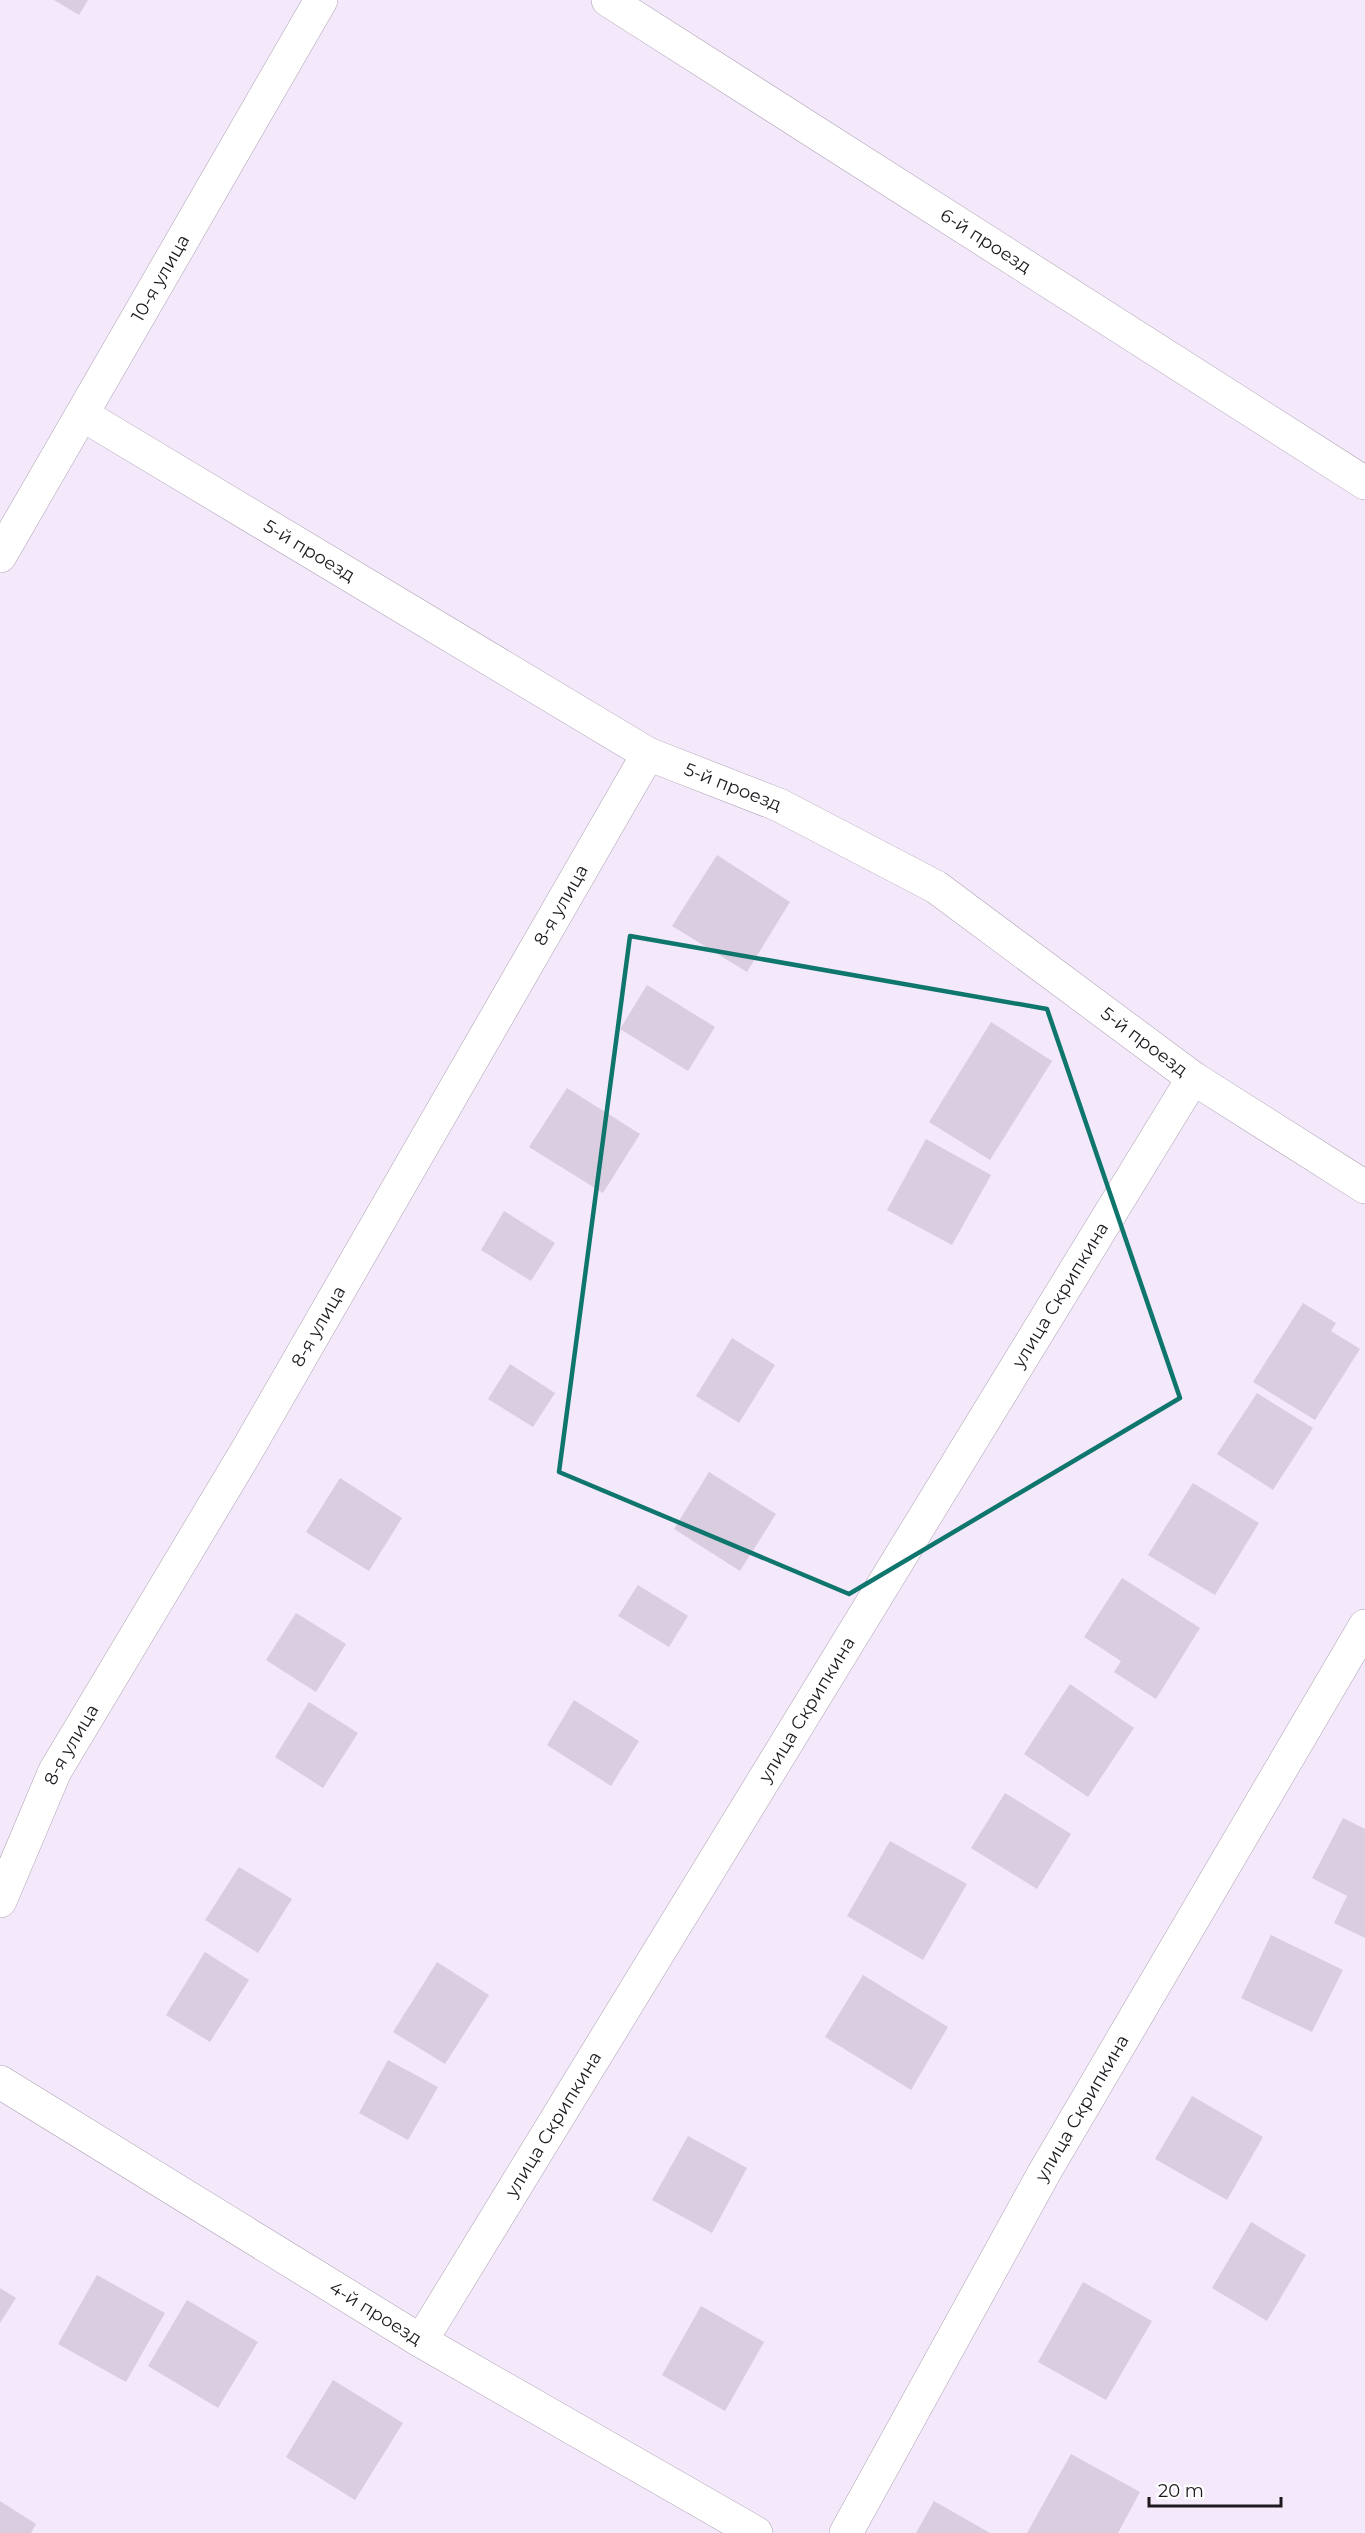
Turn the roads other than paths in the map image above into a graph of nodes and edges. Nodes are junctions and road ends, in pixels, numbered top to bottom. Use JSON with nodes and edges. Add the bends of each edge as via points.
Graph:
{"nodes":[{"id":1,"x":321,"y":0,"type":"edge"},
{"id":2,"x":608,"y":0,"type":"edge"},
{"id":3,"x":83,"y":415,"type":"junction"},
{"id":4,"x":1365,"y":483,"type":"edge"},
{"id":5,"x":0,"y":556,"type":"edge"},
{"id":6,"x":648,"y":754,"type":"junction"},
{"id":7,"x":1193,"y":1078,"type":"junction"},
{"id":8,"x":1365,"y":1187,"type":"edge"},
{"id":9,"x":1365,"y":1626,"type":"edge"},
{"id":10,"x":0,"y":1901,"type":"edge"},
{"id":11,"x":0,"y":2082,"type":"edge"},
{"id":12,"x":421,"y":2341,"type":"junction"},
{"id":13,"x":756,"y":2533,"type":"edge"},
{"id":14,"x":846,"y":2533,"type":"edge"}],
"edges":[{"from":1,"to":3,"type":"street","name":"10-я улица"},
{"from":2,"to":4,"type":"street","name":"6-й проезд"},
{"from":3,"to":5,"type":"street","name":"10-я улица"},
{"from":3,"to":6,"type":"street","name":"5-й проезд"},
{"from":6,"to":7,"type":"street","name":"5-й проезд","via":[[779,806],[936,887]]},
{"from":6,"to":10,"type":"street","name":"8-я улица","via":[[246,1452],[55,1771]]},
{"from":7,"to":8,"type":"street","name":"5-й проезд"},
{"from":7,"to":12,"type":"street","name":"улица Скрипкина"},
{"from":9,"to":14,"type":"street","name":"улица Скрипкина","via":[[1044,2173]]},
{"from":11,"to":12,"type":"street","name":"4-й проезд"},
{"from":12,"to":13,"type":"street","name":"4-й проезд"}]}
